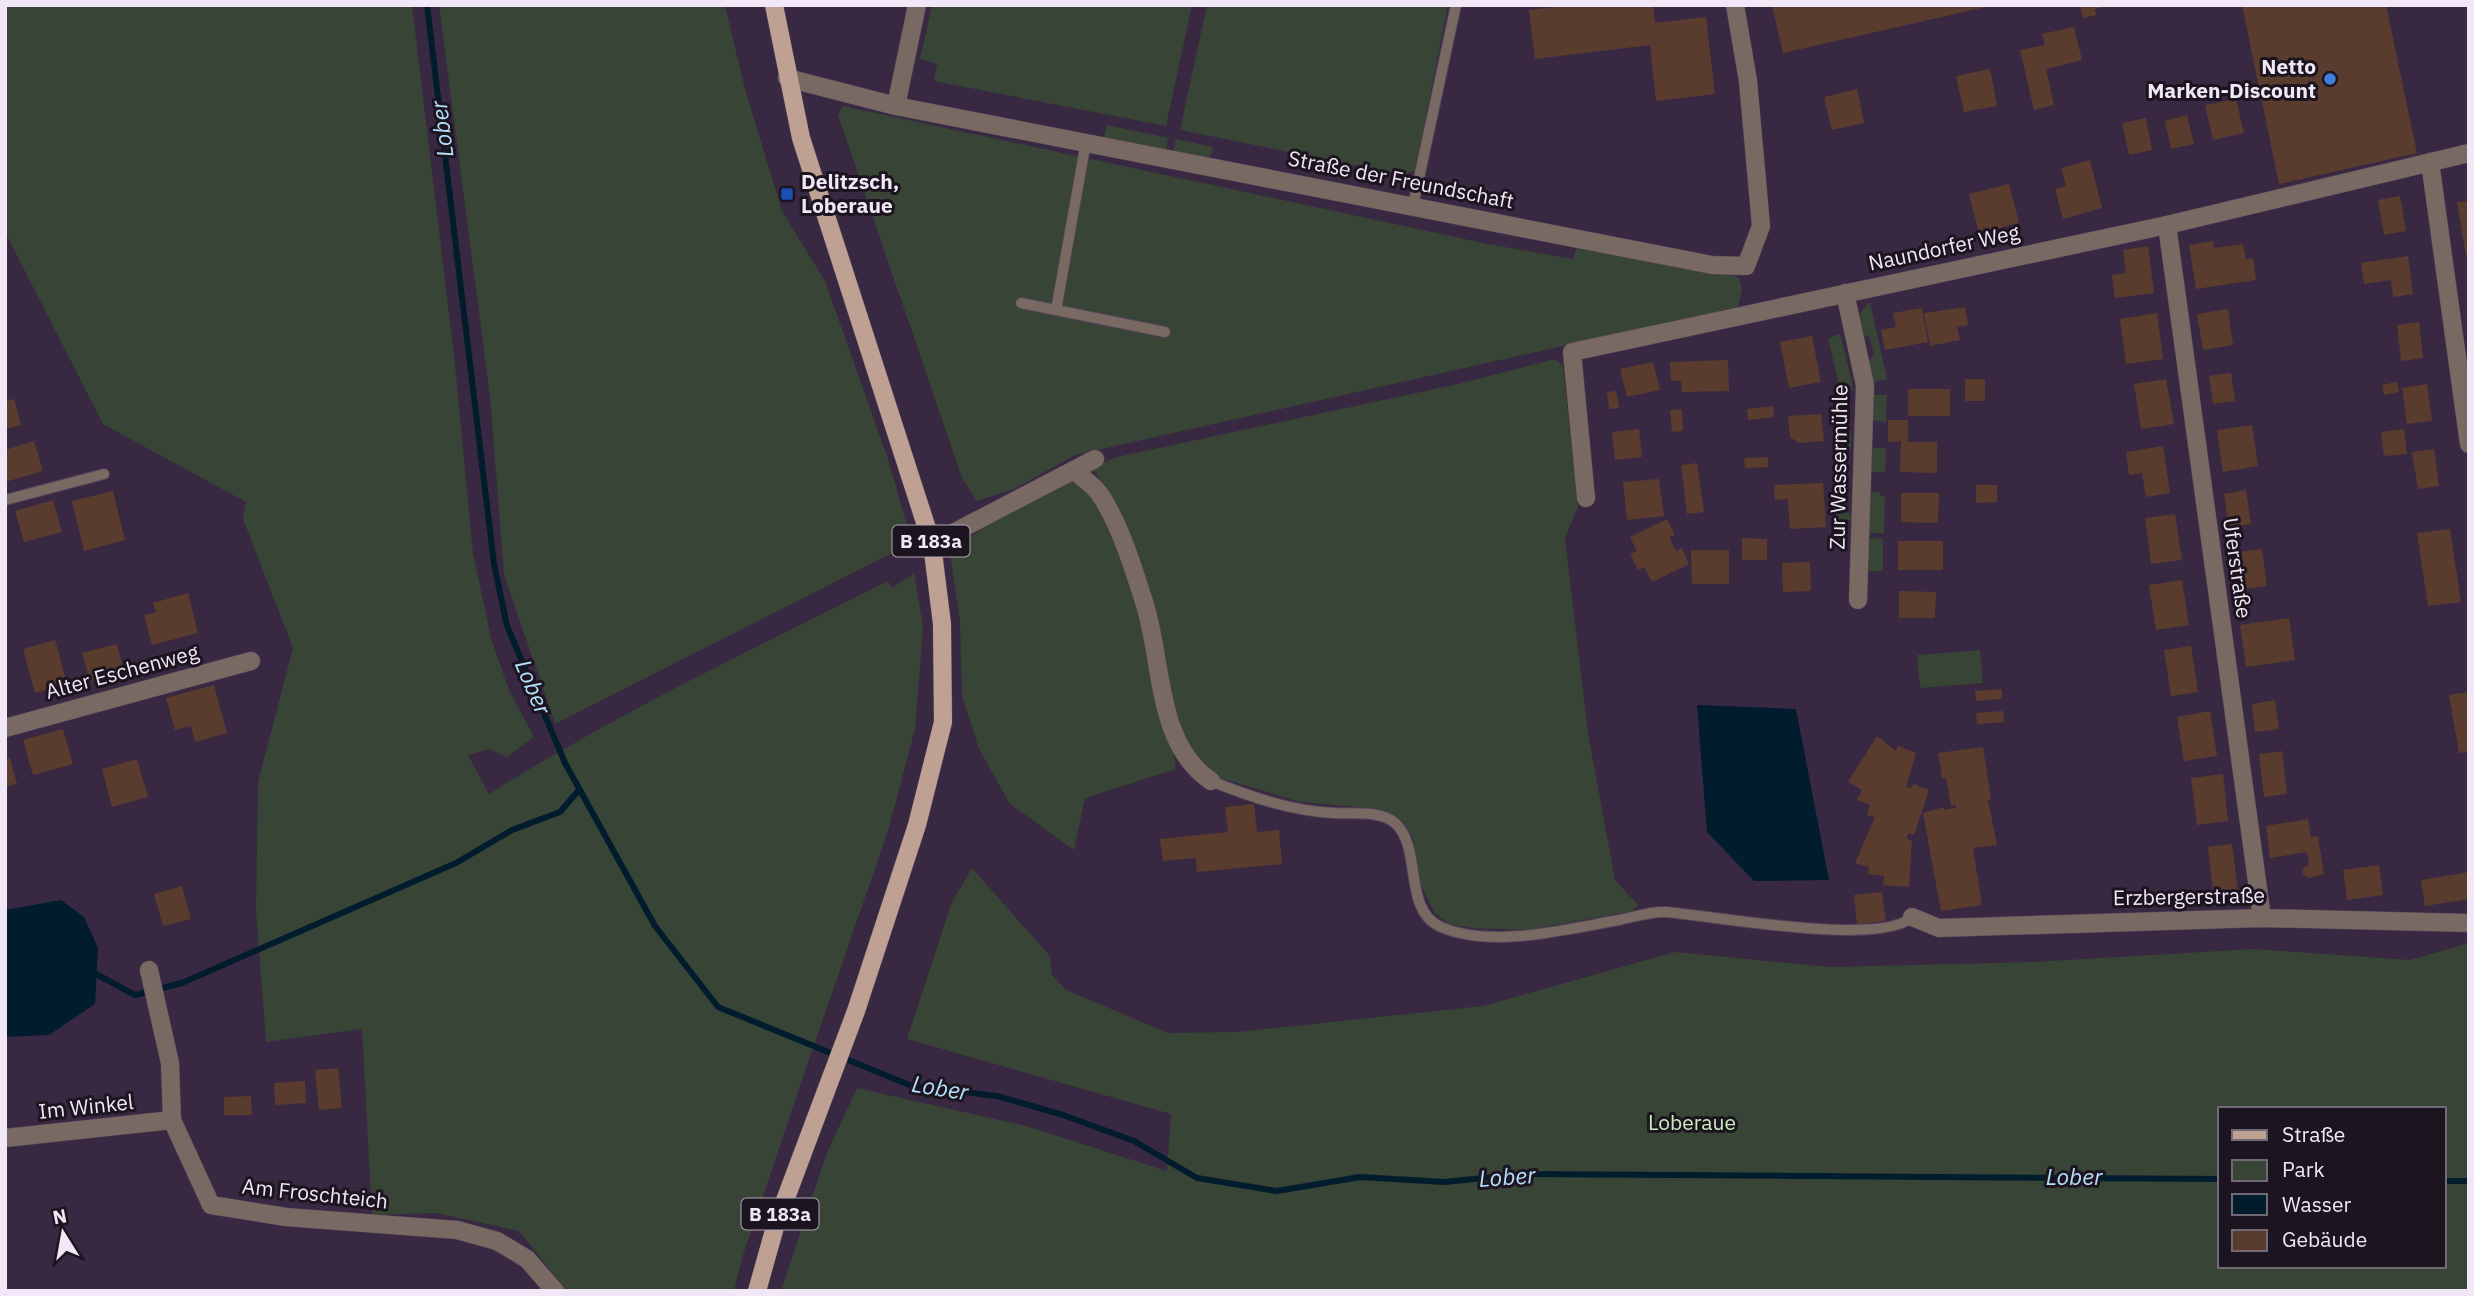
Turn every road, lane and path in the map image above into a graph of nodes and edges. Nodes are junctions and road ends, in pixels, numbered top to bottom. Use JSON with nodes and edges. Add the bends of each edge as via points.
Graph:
{"nodes":[{"id":1,"x":774,"y":5,"type":"edge"},
{"id":2,"x":917,"y":5,"type":"edge"},
{"id":3,"x":1456,"y":5,"type":"edge"},
{"id":4,"x":1735,"y":5,"type":"edge"},
{"id":5,"x":787,"y":78,"type":"junction"},
{"id":6,"x":896,"y":106,"type":"junction"},
{"id":7,"x":1086,"y":142,"type":"junction"},
{"id":8,"x":2469,"y":153,"type":"edge"},
{"id":9,"x":2430,"y":162,"type":"junction"},
{"id":10,"x":1413,"y":206,"type":"junction"},
{"id":11,"x":2167,"y":225,"type":"junction"},
{"id":12,"x":1845,"y":293,"type":"junction"},
{"id":13,"x":1021,"y":303,"type":"dead end"},
{"id":14,"x":1056,"y":310,"type":"junction"},
{"id":15,"x":1165,"y":332,"type":"dead end"},
{"id":16,"x":2469,"y":444,"type":"edge"},
{"id":17,"x":1095,"y":459,"type":"dead end"},
{"id":18,"x":1074,"y":470,"type":"junction"},
{"id":19,"x":104,"y":474,"type":"dead end"},
{"id":20,"x":1586,"y":498,"type":"dead end"},
{"id":21,"x":5,"y":500,"type":"edge"},
{"id":22,"x":932,"y":544,"type":"junction"},
{"id":23,"x":1858,"y":600,"type":"dead end"},
{"id":24,"x":251,"y":661,"type":"dead end"},
{"id":25,"x":5,"y":728,"type":"edge"},
{"id":26,"x":1211,"y":781,"type":"joint"},
{"id":27,"x":1912,"y":917,"type":"joint"},
{"id":28,"x":2262,"y":918,"type":"junction"},
{"id":29,"x":2469,"y":923,"type":"edge"},
{"id":30,"x":150,"y":975,"type":"dead end"},
{"id":31,"x":172,"y":1120,"type":"junction"},
{"id":32,"x":5,"y":1138,"type":"edge"},
{"id":33,"x":555,"y":1291,"type":"edge"},
{"id":34,"x":757,"y":1291,"type":"edge"}],
"edges":[{"from":1,"to":5,"type":"main road","number":"B 183a"},
{"from":2,"to":6,"type":"street"},
{"from":3,"to":10,"type":"lane"},
{"from":4,"to":10,"type":"street","name":"Straße der Freundschaft","via":[[1748,81],[1762,226],[1746,266],[1712,265]]},
{"from":5,"to":6,"type":"street","name":"Straße der Freundschaft"},
{"from":5,"to":22,"type":"main road","number":"B 183a","via":[[801,138]]},
{"from":6,"to":7,"type":"street","name":"Straße der Freundschaft"},
{"from":7,"to":10,"type":"street","name":"Straße der Freundschaft"},
{"from":7,"to":14,"type":"lane"},
{"from":8,"to":9,"type":"street","name":"Naundorfer Weg"},
{"from":9,"to":11,"type":"street","name":"Naundorfer Weg"},
{"from":9,"to":16,"type":"street"},
{"from":11,"to":12,"type":"street","name":"Naundorfer Weg"},
{"from":11,"to":28,"type":"street","name":"Uferstraße"},
{"from":12,"to":20,"type":"street","name":"Naundorfer Weg","via":[[1572,352]]},
{"from":12,"to":23,"type":"street","name":"Zur Wassermühle","via":[[1865,385]]},
{"from":13,"to":14,"type":"lane"},
{"from":14,"to":15,"type":"lane"},
{"from":17,"to":18,"type":"street"},
{"from":18,"to":22,"type":"street"},
{"from":18,"to":26,"type":"street","via":[[1100,494],[1120,537],[1145,606],[1170,725],[1184,754],[1198,773]]},
{"from":19,"to":21,"type":"lane"},
{"from":22,"to":34,"type":"main road","number":"B 183a","via":[[943,624],[943,722],[917,825]]},
{"from":24,"to":25,"type":"street","name":"Alter Eschenweg"},
{"from":26,"to":27,"type":"lane","via":[[1296,810],[1373,815],[1394,822],[1407,838],[1424,910],[1439,926],[1475,935],[1532,935],[1662,912],[1761,926],[1861,929],[1905,923]]},
{"from":27,"to":28,"type":"street","name":"Erzbergerstraße","via":[[1939,929]]},
{"from":28,"to":29,"type":"street","name":"Erzbergerstraße"},
{"from":30,"to":31,"type":"street","name":"Am Froschteich","via":[[170,1063]]},
{"from":31,"to":32,"type":"street","name":"Im Winkel"},
{"from":31,"to":33,"type":"street","name":"Am Froschteich","via":[[211,1205],[286,1217],[457,1230],[497,1241],[527,1259]]}]}
